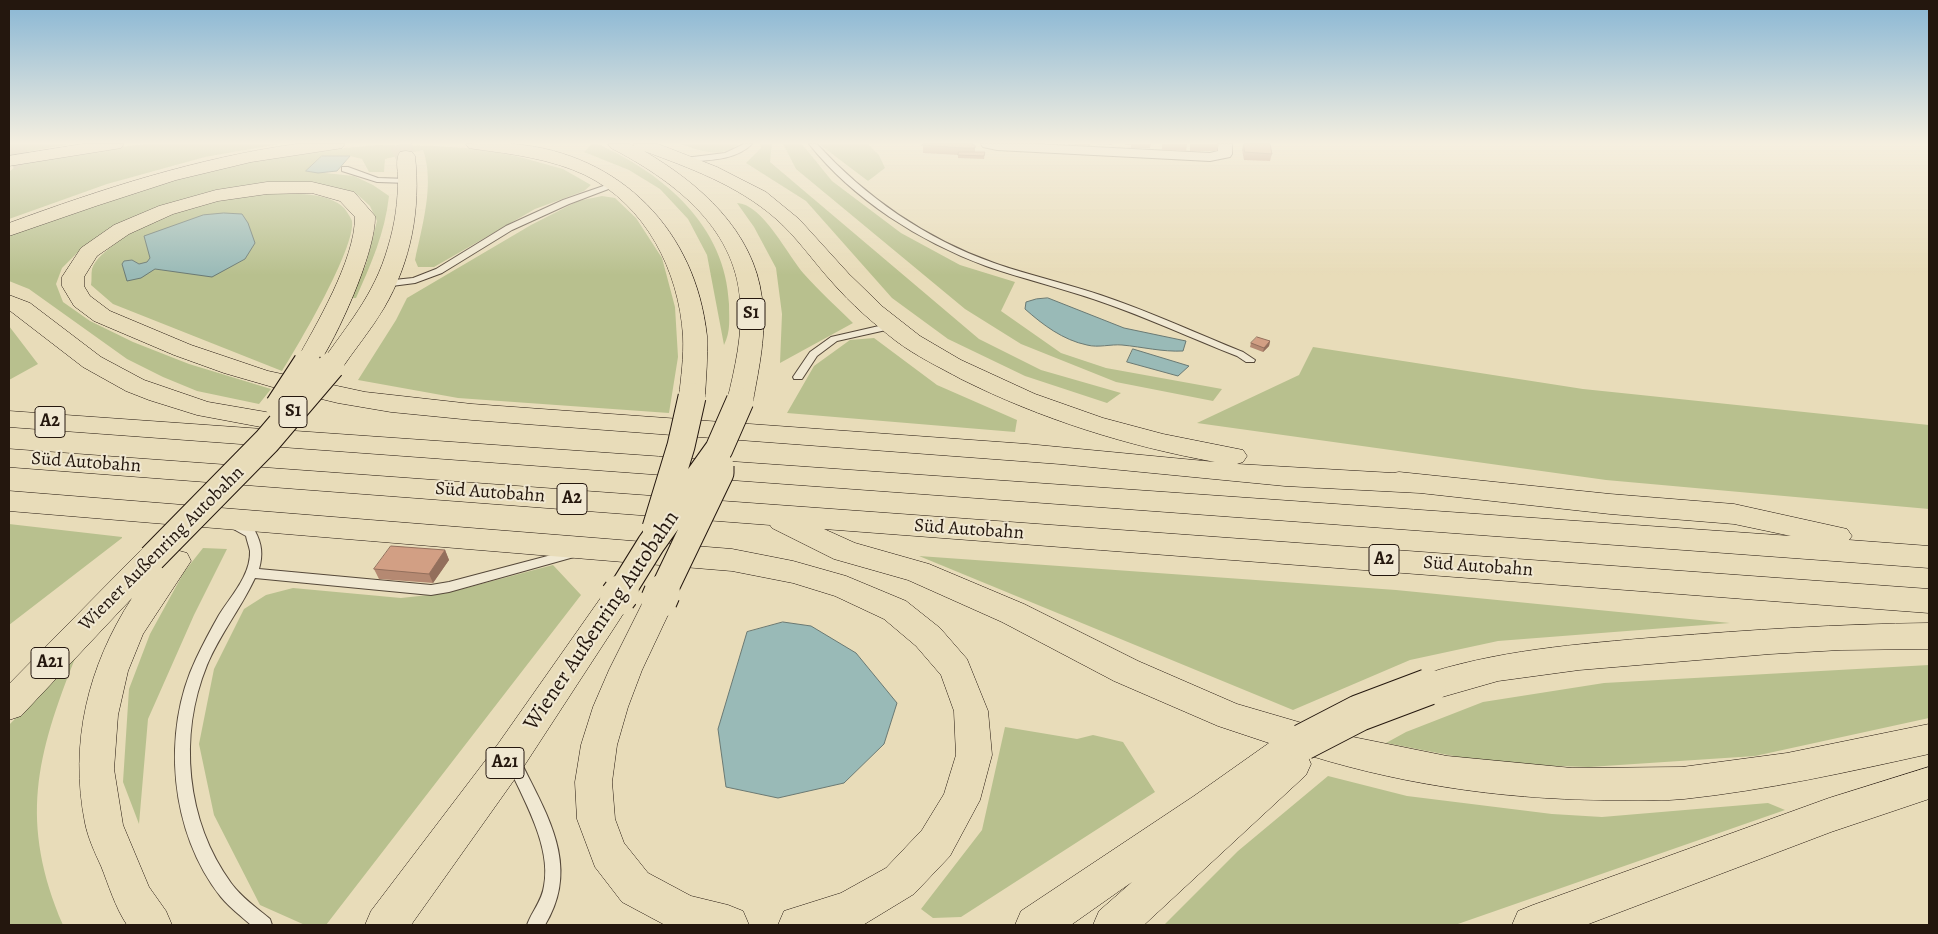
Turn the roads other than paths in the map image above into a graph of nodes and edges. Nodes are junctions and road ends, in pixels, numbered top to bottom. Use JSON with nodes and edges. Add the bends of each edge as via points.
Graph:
{"nodes":[{"id":1,"x":127,"y":188,"type":"edge"},
{"id":2,"x":408,"y":188,"type":"edge"},
{"id":3,"x":608,"y":188,"type":"edge"},
{"id":4,"x":618,"y":188,"type":"edge"},
{"id":5,"x":685,"y":188,"type":"edge"},
{"id":6,"x":745,"y":188,"type":"edge"},
{"id":7,"x":858,"y":188,"type":"edge"},
{"id":8,"x":9,"y":230,"type":"edge"},
{"id":9,"x":380,"y":292,"type":"junction"},
{"id":10,"x":9,"y":302,"type":"edge"},
{"id":11,"x":892,"y":326,"type":"junction"},
{"id":12,"x":1250,"y":360,"type":"dead end"},
{"id":13,"x":328,"y":366,"type":"junction"},
{"id":14,"x":798,"y":377,"type":"dead end"},
{"id":15,"x":9,"y":419,"type":"edge"},
{"id":16,"x":430,"y":449,"type":"junction"},
{"id":17,"x":719,"y":449,"type":"junction"},
{"id":18,"x":252,"y":457,"type":"joint"},
{"id":19,"x":9,"y":458,"type":"edge"},
{"id":20,"x":1417,"y":484,"type":"junction"},
{"id":21,"x":694,"y":486,"type":"joint"},
{"id":22,"x":9,"y":501,"type":"edge"},
{"id":23,"x":770,"y":514,"type":"junction"},
{"id":24,"x":222,"y":518,"type":"junction"},
{"id":25,"x":651,"y":544,"type":"junction"},
{"id":26,"x":589,"y":548,"type":"junction"},
{"id":27,"x":1929,"y":556,"type":"edge"},
{"id":28,"x":154,"y":558,"type":"junction"},
{"id":29,"x":251,"y":573,"type":"junction"},
{"id":30,"x":1929,"y":601,"type":"edge"},
{"id":31,"x":1929,"y":636,"type":"edge"},
{"id":32,"x":9,"y":706,"type":"edge"},
{"id":33,"x":1929,"y":739,"type":"edge"},
{"id":34,"x":510,"y":755,"type":"junction"},
{"id":35,"x":1929,"y":783,"type":"edge"},
{"id":36,"x":1215,"y":816,"type":"junction"},
{"id":37,"x":1561,"y":919,"type":"edge"},
{"id":38,"x":152,"y":925,"type":"edge"},
{"id":39,"x":264,"y":925,"type":"edge"},
{"id":40,"x":386,"y":925,"type":"edge"},
{"id":41,"x":535,"y":925,"type":"edge"},
{"id":42,"x":728,"y":925,"type":"edge"},
{"id":43,"x":799,"y":925,"type":"edge"},
{"id":44,"x":1036,"y":925,"type":"edge"},
{"id":45,"x":1114,"y":925,"type":"edge"},
{"id":46,"x":1533,"y":925,"type":"edge"}],
"edges":[{"from":1,"to":8,"type":"highway"},
{"from":2,"to":9,"type":"highway","via":[[402,237]]},
{"from":3,"to":9,"type":"lane","via":[[509,228],[439,271]]},
{"from":4,"to":25,"type":"highway","bridge":true,"via":[[637,202],[664,239],[677,264],[694,329],[692,397],[681,446]]},
{"from":5,"to":17,"type":"highway","number":"S1","bridge":true,"via":[[727,232],[749,284],[752,322],[748,360],[740,401]]},
{"from":6,"to":11,"type":"highway","via":[[798,229],[841,279]]},
{"from":7,"to":12,"type":"lane","via":[[878,204],[955,250],[1103,299]]},
{"from":9,"to":13,"type":"highway"},
{"from":10,"to":16,"type":"highway","via":[[22,308],[92,362],[128,383],[167,397],[270,421],[403,436]]},
{"from":11,"to":14,"type":"lane","via":[[834,340],[813,354]]},
{"from":11,"to":20,"type":"highway","via":[[935,356],[982,380],[1094,424],[1219,454]]},
{"from":13,"to":18,"type":"highway","number":"S1","bridge":true,"via":[[304,400]]},
{"from":13,"to":20,"type":"highway","via":[[336,306],[365,233],[363,211],[342,195],[315,189],[272,188],[194,201],[152,215],[107,238],[87,255],[74,275],[73,287],[79,298],[115,322],[198,357],[338,395],[444,410]]},
{"from":13,"to":28,"type":"highway","bridge":true,"via":[[288,393]]},
{"from":13,"to":28,"type":"highway","via":[[297,428],[197,536]]},
{"from":15,"to":16,"type":"highway","name":"Süd Autobahn","number":"A2"},
{"from":16,"to":27,"type":"highway","name":"Süd Autobahn","number":"A2"},
{"from":17,"to":21,"type":"highway","number":"S1","bridge":true},
{"from":17,"to":42,"type":"highway","bridge":true,"via":[[720,473],[620,681],[600,739],[593,775],[594,812],[606,850],[635,888],[682,913]]},
{"from":18,"to":28,"type":"highway","name":"Wiener Außenring Autobahn","number":"A21","bridge":true},
{"from":19,"to":23,"type":"highway","name":"Süd Autobahn","number":"A2"},
{"from":20,"to":27,"type":"highway","via":[[1734,514]]},
{"from":21,"to":25,"type":"highway","name":"Wiener Außenring Autobahn","number":"A21","bridge":true},
{"from":22,"to":24,"type":"highway"},
{"from":23,"to":30,"type":"highway","name":"Süd Autobahn","number":"A2"},
{"from":23,"to":33,"type":"highway","via":[[844,551],[918,572],[1013,613],[1126,671],[1230,716],[1343,750],[1447,772],[1572,784],[1682,783],[1787,769]]},
{"from":24,"to":26,"type":"highway"},
{"from":24,"to":29,"type":"lane","via":[[251,534],[256,552]]},
{"from":25,"to":34,"type":"highway","name":"Wiener Außenring Autobahn","number":"A21","bridge":true},
{"from":26,"to":29,"type":"lane","via":[[431,590]]},
{"from":26,"to":43,"type":"highway","via":[[732,560],[793,572],[846,588],[895,610],[928,637],[955,669],[970,711],[974,755],[961,800],[936,843],[892,886],[850,911]]},
{"from":28,"to":32,"type":"highway","name":"Wiener Außenring Autobahn","number":"A21"},
{"from":28,"to":38,"type":"highway","via":[[150,596],[128,631],[112,671],[101,715],[96,769],[104,825],[134,900]]},
{"from":29,"to":39,"type":"lane","via":[[199,667],[187,711],[181,759],[186,805],[203,850],[226,890]]},
{"from":31,"to":36,"type":"highway","bridge":true,"via":[[1770,641],[1579,657],[1498,668],[1428,687],[1359,713],[1303,742],[1291,767]]},
{"from":34,"to":40,"type":"highway","name":"Wiener Außenring Autobahn","number":"A21"},
{"from":34,"to":41,"type":"lane","via":[[548,837],[554,863],[553,890],[543,916]]},
{"from":35,"to":37,"type":"highway","via":[[1829,815]]},
{"from":36,"to":44,"type":"highway"},
{"from":36,"to":45,"type":"highway"},
{"from":37,"to":46,"type":"highway"}]}
